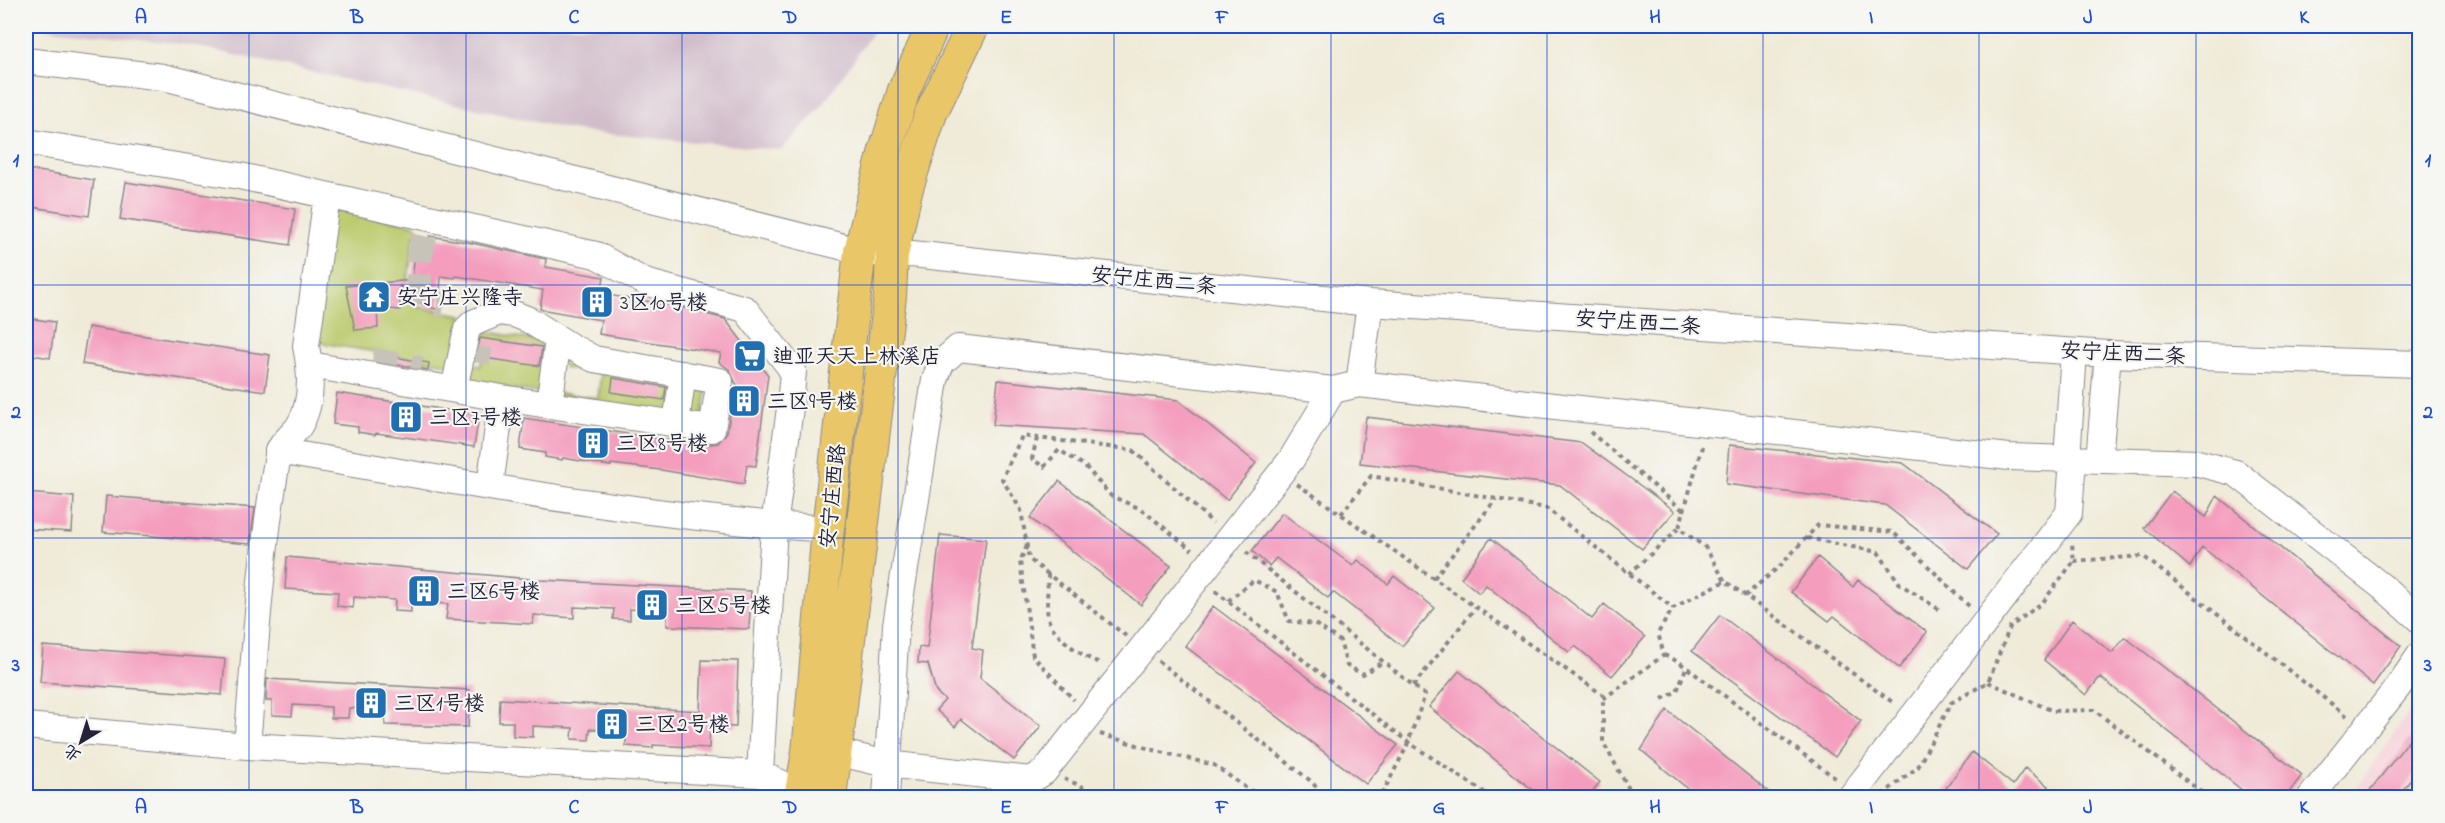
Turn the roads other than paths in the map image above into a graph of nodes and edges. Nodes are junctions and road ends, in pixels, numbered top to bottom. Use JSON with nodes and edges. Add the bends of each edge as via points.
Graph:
{"nodes":[{"id":1,"x":933,"y":26,"type":"edge"},
{"id":2,"x":973,"y":26,"type":"edge"},
{"id":3,"x":26,"y":61,"type":"edge"},
{"id":4,"x":26,"y":142,"type":"edge"},
{"id":5,"x":327,"y":196,"type":"junction"},
{"id":6,"x":860,"y":251,"type":"junction"},
{"id":7,"x":891,"y":255,"type":"junction"},
{"id":8,"x":1370,"y":303,"type":"junction"},
{"id":9,"x":558,"y":339,"type":"junction"},
{"id":10,"x":2074,"y":352,"type":"junction"},
{"id":11,"x":2108,"y":354,"type":"junction"},
{"id":12,"x":309,"y":358,"type":"junction"},
{"id":13,"x":372,"y":361,"type":"tunnel mouth"},
{"id":14,"x":2420,"y":364,"type":"edge"},
{"id":15,"x":683,"y":375,"type":"junction"},
{"id":16,"x":1359,"y":384,"type":"junction"},
{"id":17,"x":454,"y":389,"type":"junction"},
{"id":18,"x":1333,"y":390,"type":"junction"},
{"id":19,"x":502,"y":398,"type":"junction"},
{"id":20,"x":549,"y":405,"type":"junction"},
{"id":21,"x":675,"y":423,"type":"junction"},
{"id":22,"x":278,"y":451,"type":"junction"},
{"id":23,"x":2070,"y":459,"type":"junction"},
{"id":24,"x":2100,"y":460,"type":"junction"},
{"id":25,"x":490,"y":486,"type":"junction"},
{"id":26,"x":774,"y":526,"type":"junction"},
{"id":27,"x":828,"y":529,"type":"junction"},
{"id":28,"x":2420,"y":620,"type":"edge"},
{"id":29,"x":2420,"y":655,"type":"edge"},
{"id":30,"x":26,"y":726,"type":"edge"},
{"id":31,"x":247,"y":746,"type":"junction"},
{"id":32,"x":822,"y":752,"type":"junction"},
{"id":33,"x":888,"y":764,"type":"junction"},
{"id":34,"x":760,"y":774,"type":"junction"},
{"id":35,"x":1852,"y":795,"type":"edge"},
{"id":36,"x":810,"y":796,"type":"edge"},
{"id":37,"x":886,"y":798,"type":"edge"},
{"id":38,"x":2310,"y":798,"type":"edge"}],
"edges":[{"from":1,"to":6,"type":"main road","name":"安宁庄西路","via":[[900,101]]},
{"from":2,"to":7,"type":"main road","via":[[931,113]]},
{"from":3,"to":6,"type":"street","name":"安宁庄西二条","via":[[163,77]]},
{"from":4,"to":5,"type":"street","via":[[240,176]]},
{"from":5,"to":12,"type":"street","via":[[311,306]]},
{"from":5,"to":26,"type":"street","via":[[426,227],[596,255],[645,282],[745,309],[793,371]]},
{"from":6,"to":7,"type":"street","name":"安宁庄西二条"},
{"from":6,"to":27,"type":"main road","name":"安宁庄西路"},
{"from":7,"to":8,"type":"street","name":"安宁庄西二条","via":[[912,254]]},
{"from":7,"to":32,"type":"main road","via":[[890,296],[862,512]]},
{"from":8,"to":10,"type":"street","name":"安宁庄西二条"},
{"from":8,"to":16,"type":"street"},
{"from":9,"to":15,"type":"street","via":[[594,358]]},
{"from":9,"to":17,"type":"street","via":[[530,320],[499,312],[467,329],[469,361]]},
{"from":9,"to":20,"type":"street"},
{"from":10,"to":11,"type":"street","name":"安宁庄西二条"},
{"from":10,"to":23,"type":"street"},
{"from":11,"to":14,"type":"street","name":"安宁庄西二条"},
{"from":11,"to":24,"type":"street"},
{"from":12,"to":13,"type":"street"},
{"from":12,"to":17,"type":"street"},
{"from":12,"to":22,"type":"street","via":[[307,409],[299,426]]},
{"from":15,"to":21,"type":"street"},
{"from":15,"to":21,"type":"street","via":[[720,381],[712,429]]},
{"from":16,"to":18,"type":"street"},
{"from":16,"to":23,"type":"street","via":[[2009,457]]},
{"from":17,"to":19,"type":"street"},
{"from":18,"to":33,"type":"street","via":[[1291,460],[1044,772],[1031,780]]},
{"from":18,"to":33,"type":"street","via":[[958,348],[941,363],[934,380],[896,625]]},
{"from":19,"to":20,"type":"street"},
{"from":19,"to":25,"type":"street"},
{"from":20,"to":21,"type":"street"},
{"from":22,"to":25,"type":"street"},
{"from":22,"to":31,"type":"street","via":[[259,599]]},
{"from":23,"to":24,"type":"street"},
{"from":23,"to":35,"type":"street","via":[[2069,513]]},
{"from":24,"to":28,"type":"street","via":[[2198,463],[2236,473]]},
{"from":25,"to":26,"type":"street"},
{"from":26,"to":27,"type":"street"},
{"from":26,"to":34,"type":"street"},
{"from":27,"to":32,"type":"main road","name":"安宁庄西路"},
{"from":29,"to":38,"type":"street"},
{"from":30,"to":31,"type":"street"},
{"from":31,"to":34,"type":"street"},
{"from":32,"to":33,"type":"street"},
{"from":32,"to":36,"type":"main road","name":"安宁庄西路"},
{"from":33,"to":37,"type":"street"},
{"from":34,"to":36,"type":"street"}]}
